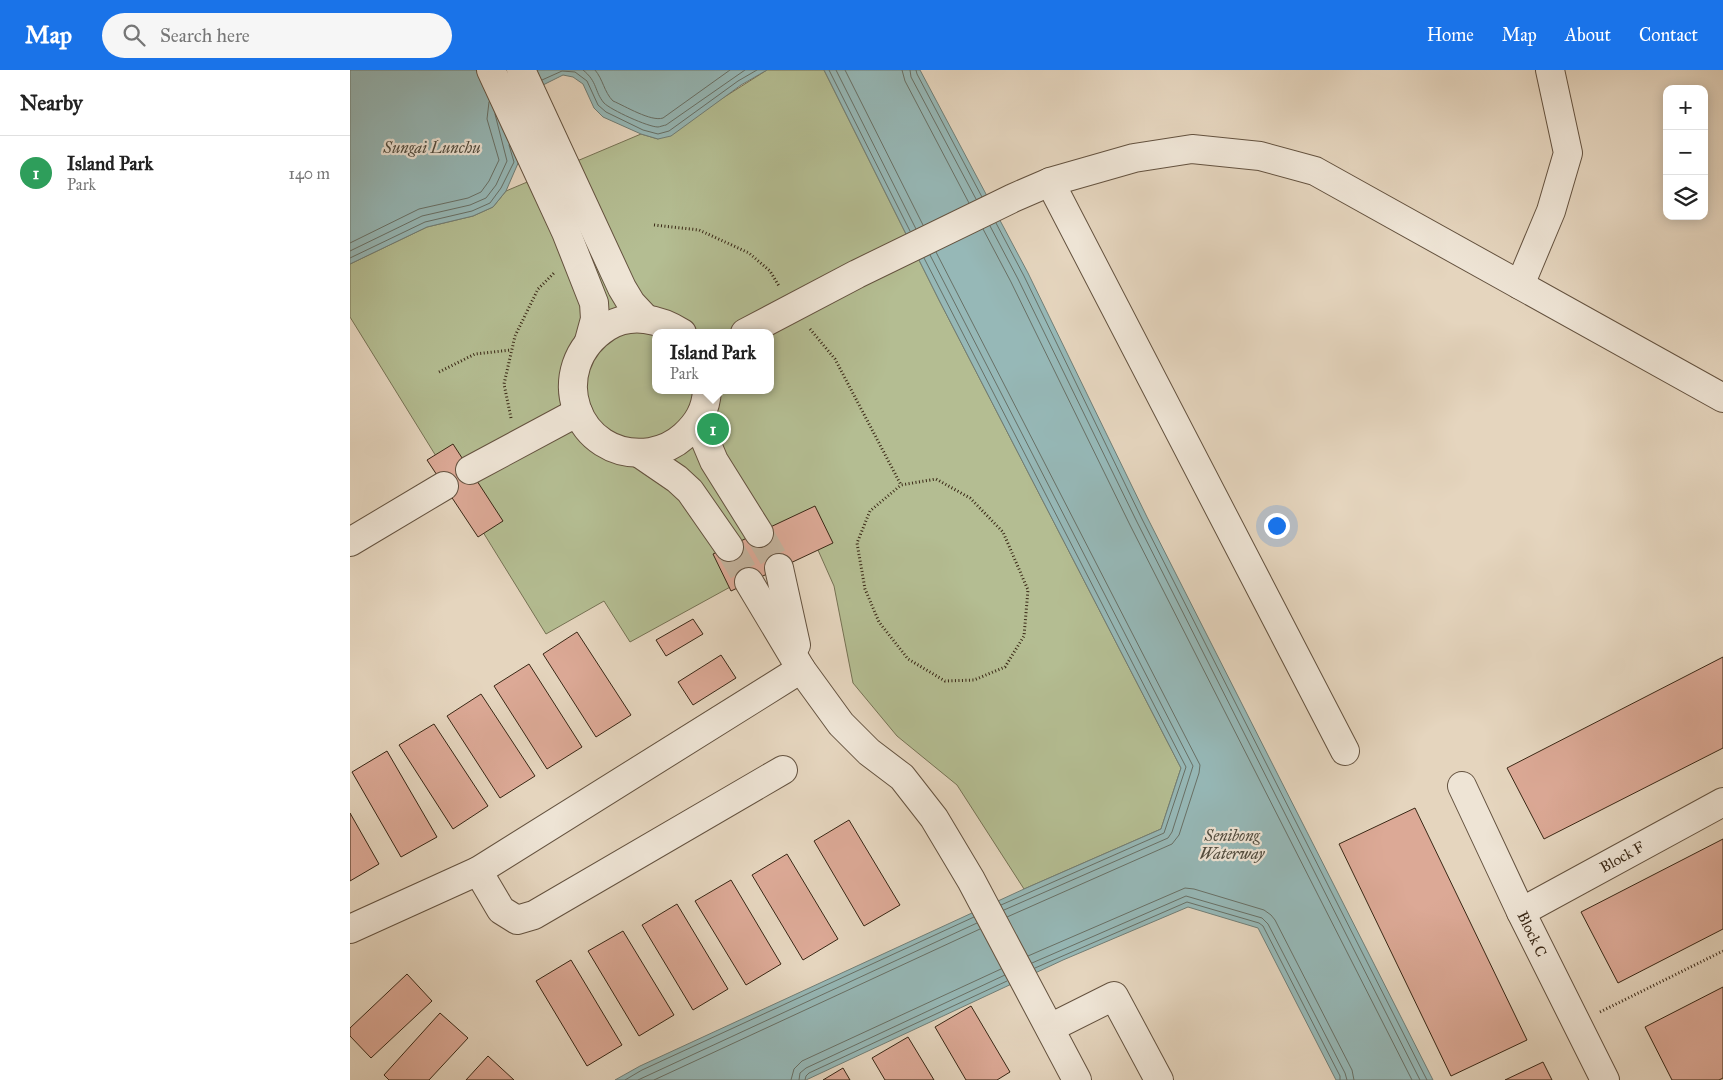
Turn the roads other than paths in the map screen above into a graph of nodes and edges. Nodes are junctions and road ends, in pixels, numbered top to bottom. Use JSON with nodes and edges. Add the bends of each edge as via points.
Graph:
{"nodes":[{"id":1,"x":491,"y":70,"type":"edge"},
{"id":2,"x":522,"y":70,"type":"edge"},
{"id":3,"x":1550,"y":70,"type":"edge"},
{"id":4,"x":1050,"y":182,"type":"junction"},
{"id":5,"x":1520,"y":285,"type":"junction"},
{"id":6,"x":646,"y":319,"type":"junction"},
{"id":7,"x":676,"y":329,"type":"edge"},
{"id":8,"x":753,"y":329,"type":"edge"},
{"id":9,"x":589,"y":341,"type":"junction"},
{"id":10,"x":1723,"y":398,"type":"edge"},
{"id":11,"x":705,"y":402,"type":"edge"},
{"id":12,"x":578,"y":412,"type":"junction"},
{"id":13,"x":639,"y":453,"type":"junction"},
{"id":14,"x":470,"y":470,"type":"dead end"},
{"id":15,"x":444,"y":486,"type":"dead end"},
{"id":16,"x":759,"y":533,"type":"tunnel mouth"},
{"id":17,"x":350,"y":542,"type":"edge"},
{"id":18,"x":729,"y":546,"type":"tunnel mouth"},
{"id":19,"x":779,"y":568,"type":"tunnel mouth"},
{"id":20,"x":749,"y":582,"type":"tunnel mouth"},
{"id":21,"x":801,"y":669,"type":"junction"},
{"id":22,"x":1345,"y":750,"type":"dead end"},
{"id":23,"x":783,"y":770,"type":"dead end"},
{"id":24,"x":1462,"y":786,"type":"dead end"},
{"id":25,"x":1723,"y":802,"type":"edge"},
{"id":26,"x":478,"y":870,"type":"junction"},
{"id":27,"x":1521,"y":912,"type":"junction"},
{"id":28,"x":350,"y":929,"type":"edge"},
{"id":29,"x":1050,"y":1028,"type":"junction"},
{"id":30,"x":1077,"y":1080,"type":"edge"},
{"id":31,"x":1159,"y":1080,"type":"edge"},
{"id":32,"x":1605,"y":1080,"type":"edge"}],
"edges":[{"from":1,"to":9,"type":"street","via":[[571,243],[594,303],[595,319]]},
{"from":2,"to":6,"type":"street","via":[[622,288]]},
{"from":3,"to":5,"type":"street","via":[[1568,154],[1551,211]]},
{"from":4,"to":5,"type":"street","via":[[1134,158],[1192,149],[1260,156],[1315,172]]},
{"from":4,"to":8,"type":"street","via":[[858,274]]},
{"from":4,"to":22,"type":"street"},
{"from":5,"to":10,"type":"street"},
{"from":6,"to":7,"type":"street"},
{"from":6,"to":9,"type":"street","via":[[610,325]]},
{"from":9,"to":12,"type":"street","via":[[576,362],[572,378]]},
{"from":11,"to":13,"type":"street","via":[[695,426],[676,443],[658,451]]},
{"from":11,"to":16,"type":"street","via":[[706,442],[714,461]]},
{"from":12,"to":13,"type":"street","via":[[588,429],[602,442],[620,450]]},
{"from":12,"to":14,"type":"street"},
{"from":13,"to":18,"type":"street","via":[[690,491]]},
{"from":15,"to":17,"type":"street"},
{"from":19,"to":21,"type":"street"},
{"from":20,"to":21,"type":"street"},
{"from":21,"to":26,"type":"street"},
{"from":21,"to":29,"type":"street","via":[[841,724],[869,752],[902,777],[929,811]]},
{"from":23,"to":26,"type":"street","via":[[534,915],[517,920],[501,910]]},
{"from":24,"to":27,"type":"street","name":"Block C"},
{"from":25,"to":27,"type":"street","name":"Block F"},
{"from":26,"to":28,"type":"street"},
{"from":27,"to":32,"type":"street","name":"Block C"},
{"from":29,"to":30,"type":"street"},
{"from":29,"to":31,"type":"street","via":[[1114,996]]}]}
